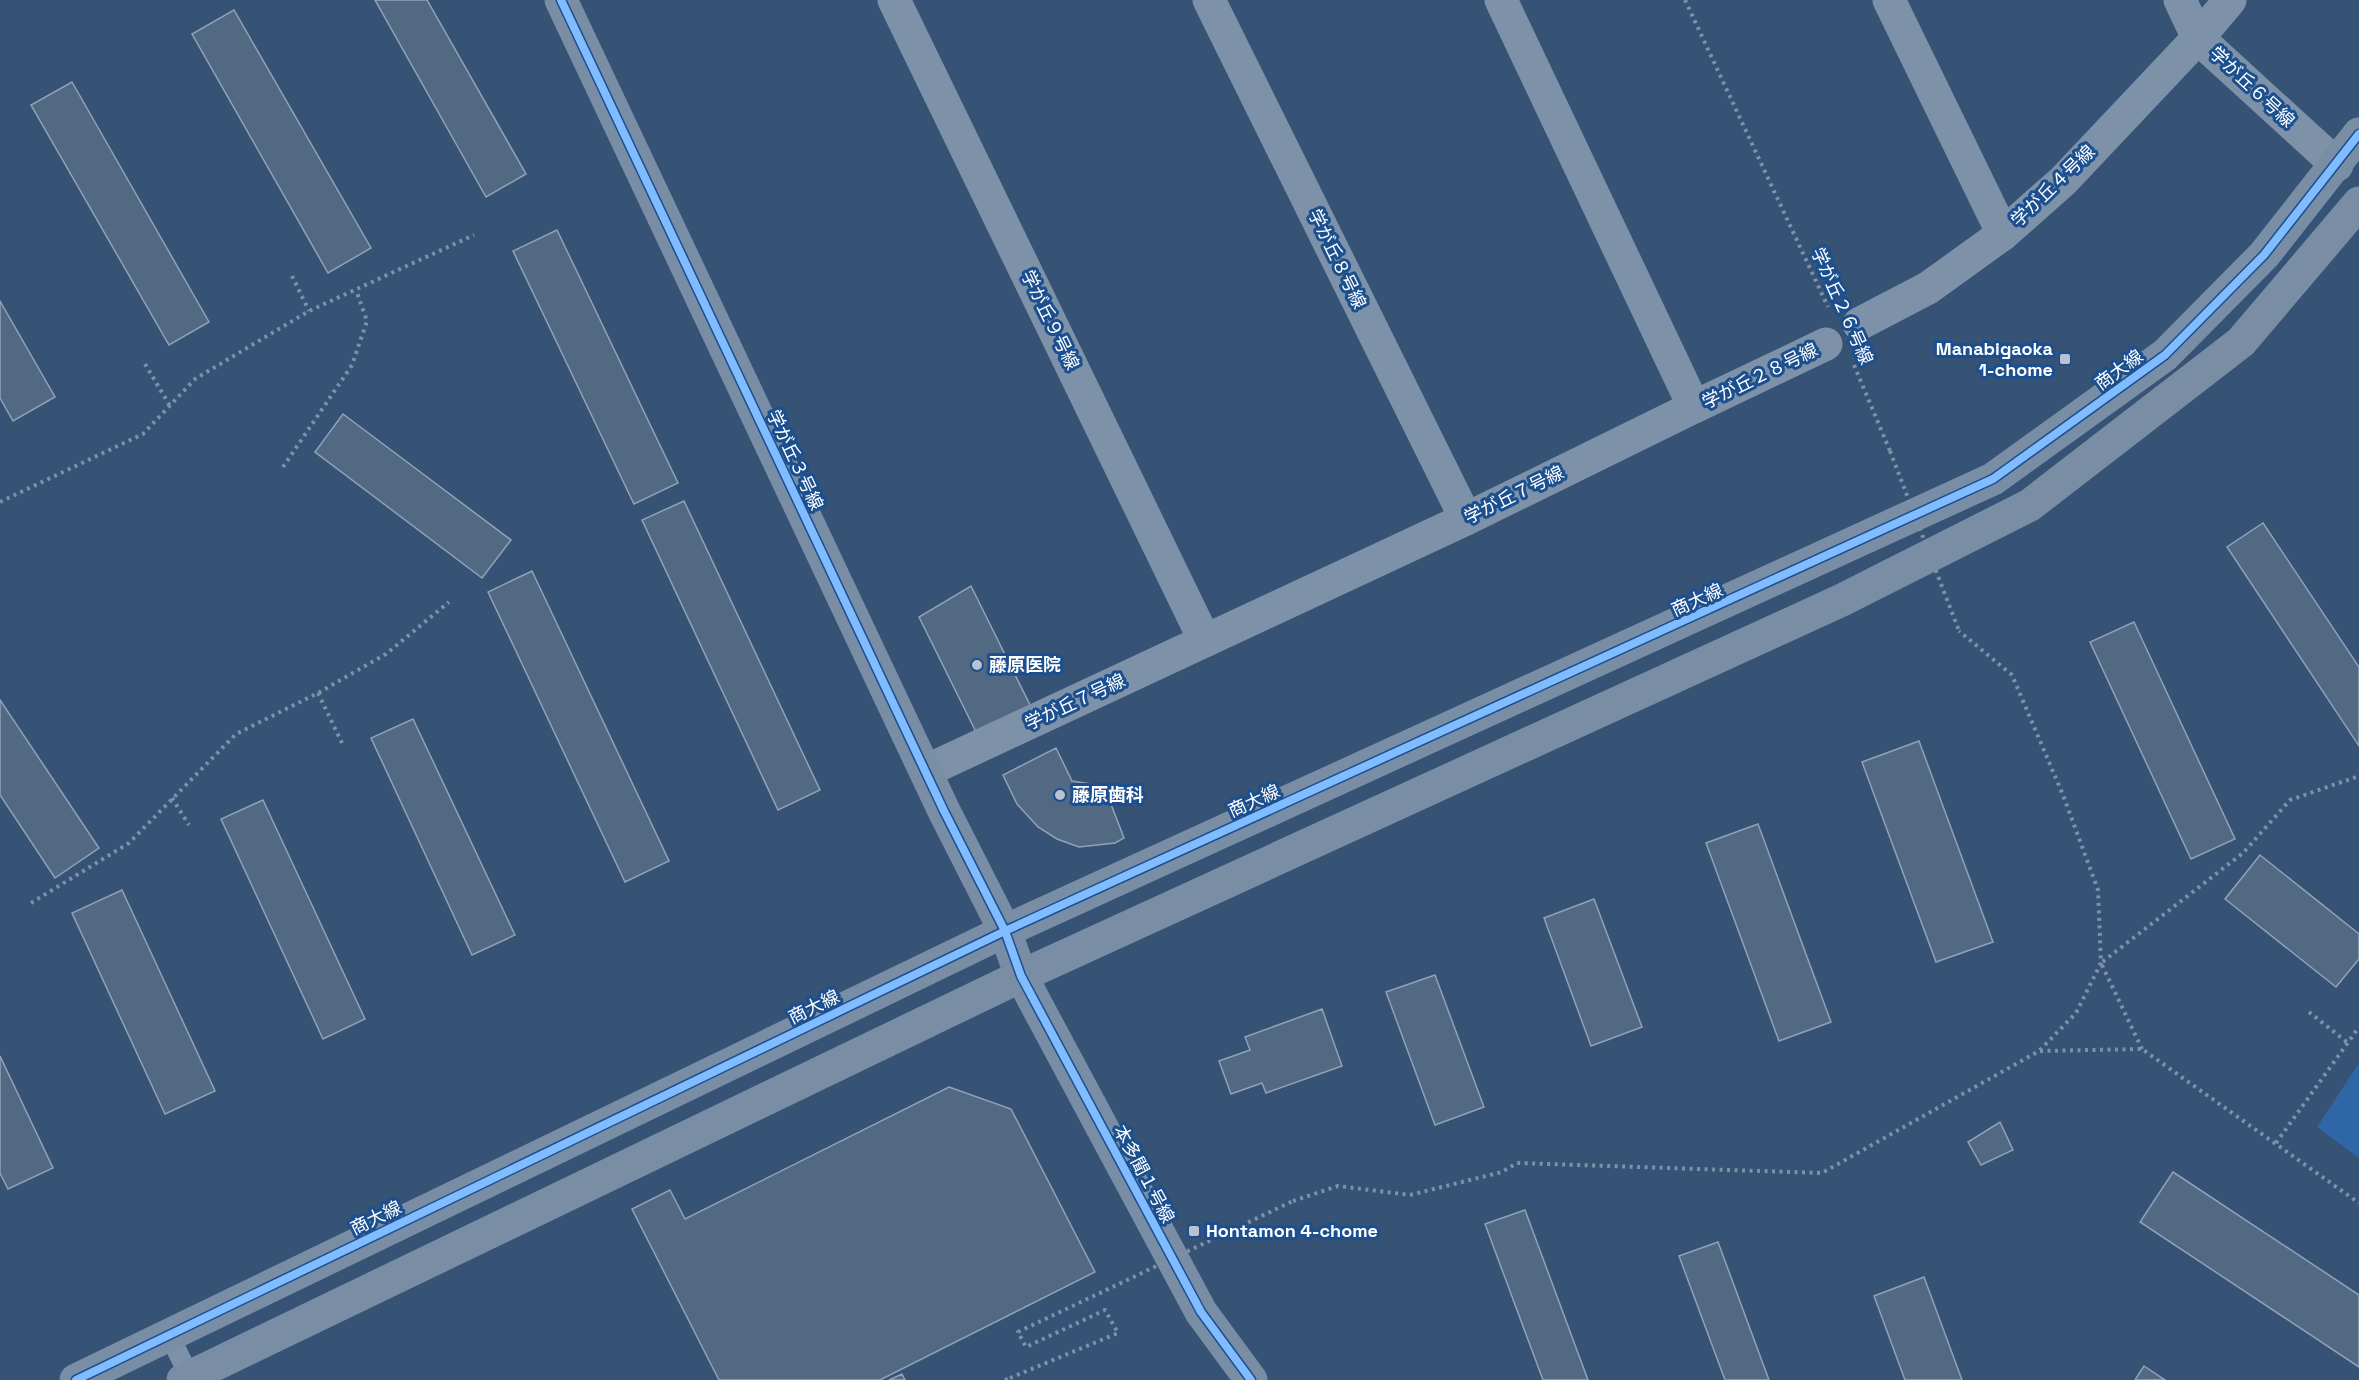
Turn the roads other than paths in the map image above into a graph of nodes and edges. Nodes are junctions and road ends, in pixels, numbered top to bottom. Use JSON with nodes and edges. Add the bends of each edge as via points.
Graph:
{"nodes":[{"id":1,"x":894,"y":0,"type":"edge"},
{"id":2,"x":1209,"y":0,"type":"edge"},
{"id":3,"x":1501,"y":0,"type":"edge"},
{"id":4,"x":1889,"y":0,"type":"edge"},
{"id":5,"x":2180,"y":0,"type":"edge"},
{"id":6,"x":2230,"y":0,"type":"edge"},
{"id":7,"x":564,"y":1,"type":"edge"},
{"id":8,"x":2198,"y":38,"type":"junction"},
{"id":9,"x":2359,"y":134,"type":"edge"},
{"id":10,"x":2348,"y":169,"type":"edge"},
{"id":11,"x":2359,"y":203,"type":"edge"},
{"id":12,"x":2003,"y":234,"type":"junction"},
{"id":13,"x":1694,"y":407,"type":"junction"},
{"id":14,"x":1466,"y":519,"type":"junction"},
{"id":15,"x":1205,"y":640,"type":"junction"},
{"id":16,"x":926,"y":771,"type":"junction"},
{"id":17,"x":1005,"y":931,"type":"junction"},
{"id":18,"x":1021,"y":976,"type":"junction"},
{"id":19,"x":170,"y":1334,"type":"junction"},
{"id":20,"x":188,"y":1379,"type":"edge"},
{"id":21,"x":76,"y":1380,"type":"edge"},
{"id":22,"x":1251,"y":1380,"type":"edge"}],
"edges":[{"from":1,"to":15,"type":"street","name":"学が丘９号線"},
{"from":2,"to":14,"type":"street","name":"学が丘８号線"},
{"from":3,"to":13,"type":"street"},
{"from":4,"to":12,"type":"street","name":"学が丘４号線"},
{"from":5,"to":8,"type":"street","name":"学が丘６号線"},
{"from":6,"to":8,"type":"street","name":"学が丘４号線"},
{"from":7,"to":16,"type":"street","name":"学が丘３号線"},
{"from":8,"to":10,"type":"street","name":"学が丘６号線"},
{"from":8,"to":12,"type":"street","name":"学が丘４号線","via":[[2063,180]]},
{"from":9,"to":10,"type":"street","name":"商大線"},
{"from":10,"to":17,"type":"street","name":"商大線","via":[[2165,355],[1994,479]]},
{"from":11,"to":18,"type":"street","via":[[2241,342],[2030,505],[1842,600]]},
{"from":12,"to":13,"type":"street","name":"学が丘２８号線","via":[[1928,288]]},
{"from":13,"to":14,"type":"street","name":"学が丘７号線"},
{"from":14,"to":15,"type":"street","name":"学が丘７号線"},
{"from":15,"to":16,"type":"street","name":"学が丘７号線"},
{"from":16,"to":17,"type":"street","name":"学が丘３号線"},
{"from":17,"to":18,"type":"street","name":"本多聞１号線"},
{"from":17,"to":19,"type":"street","name":"商大線"},
{"from":18,"to":20,"type":"street"},
{"from":18,"to":22,"type":"street","name":"本多聞１号線","via":[[1201,1312]]},
{"from":19,"to":20,"type":"lane"},
{"from":19,"to":21,"type":"street","name":"商大線"}]}
